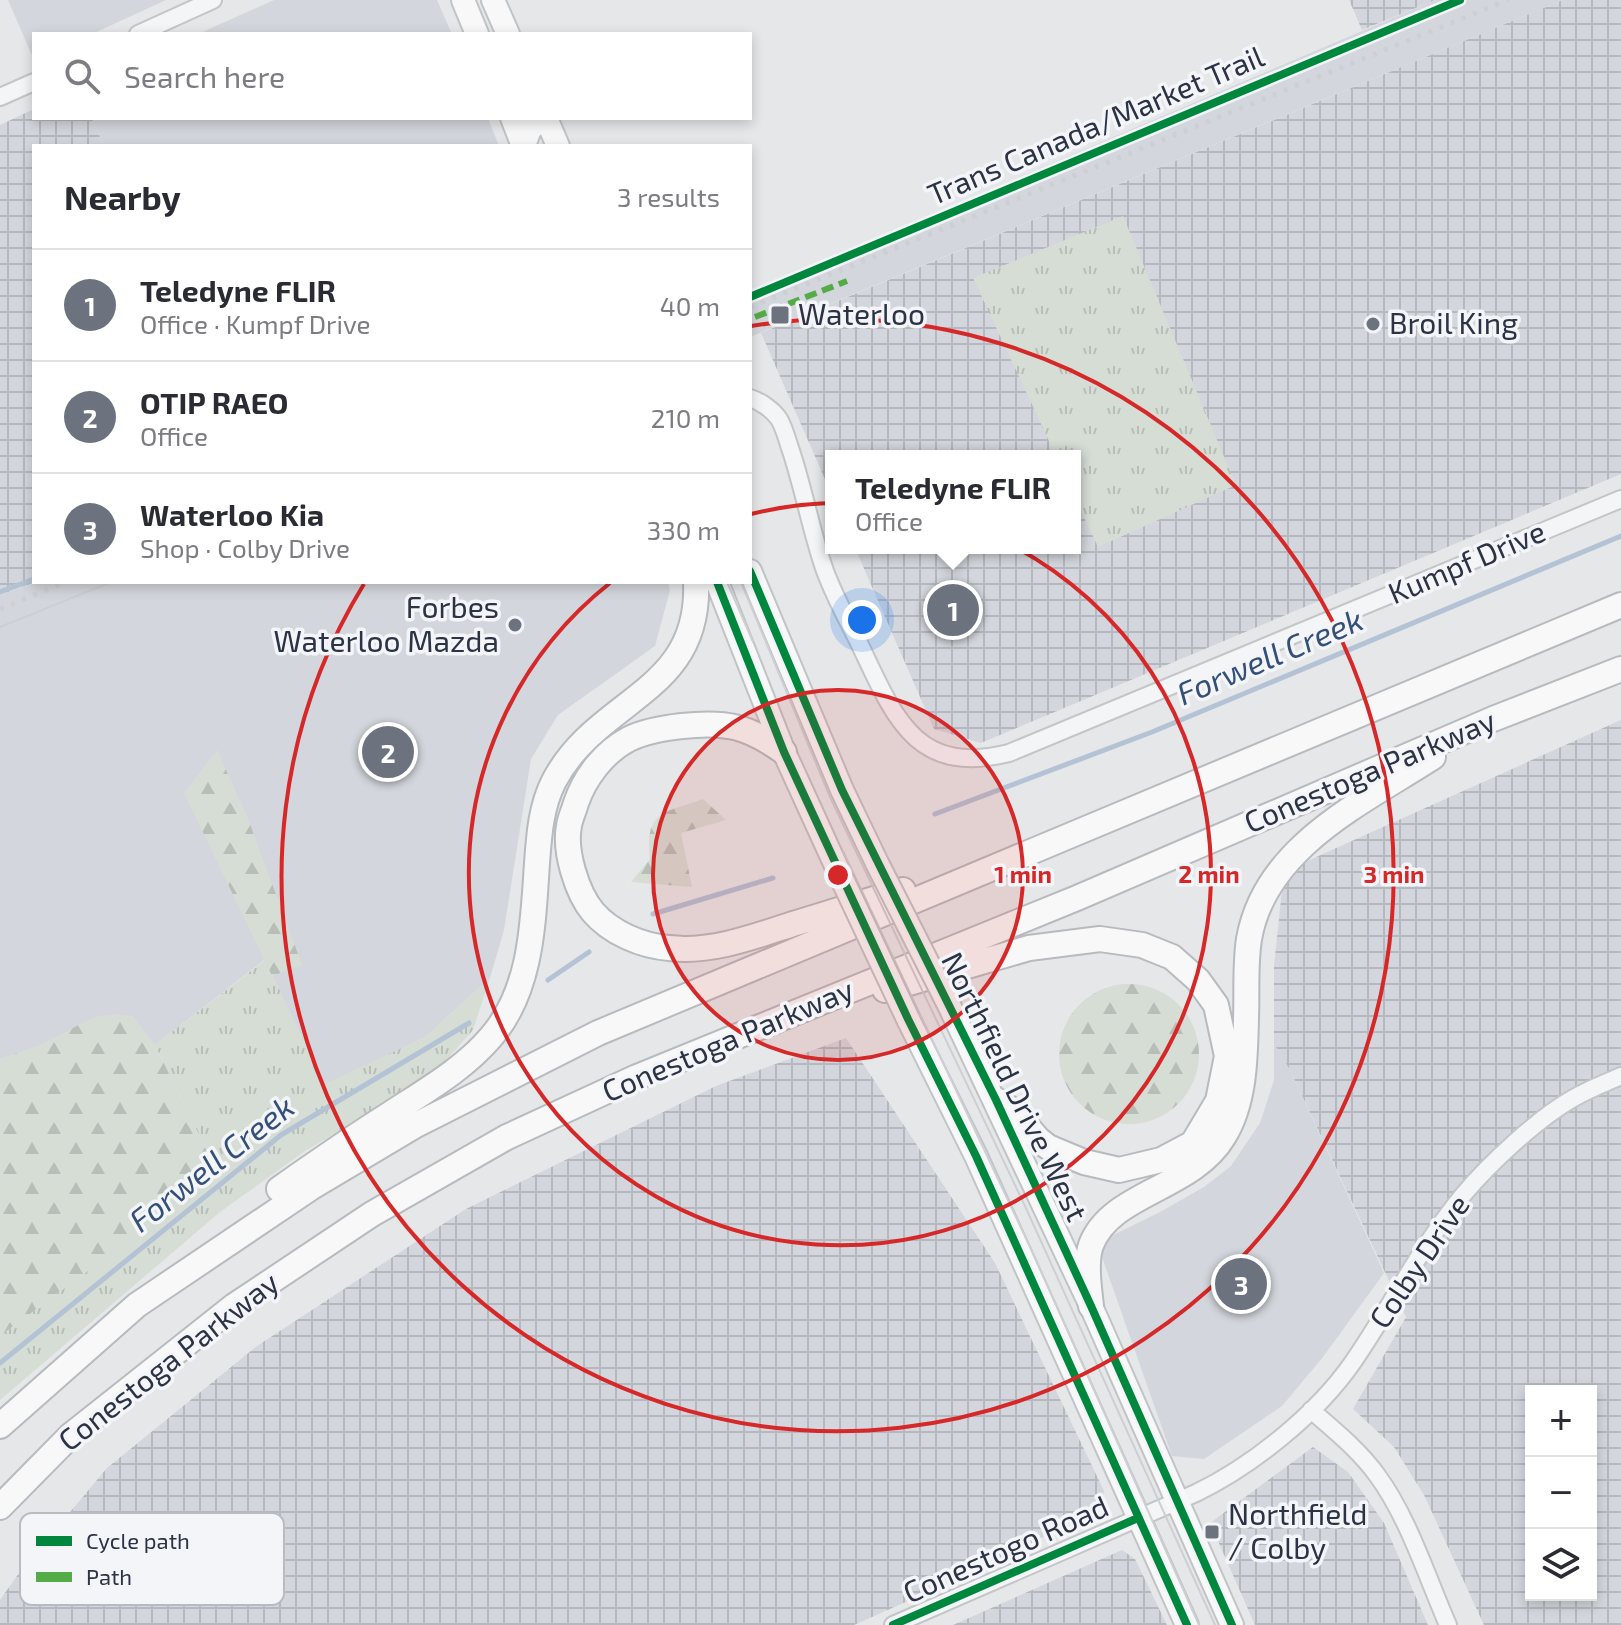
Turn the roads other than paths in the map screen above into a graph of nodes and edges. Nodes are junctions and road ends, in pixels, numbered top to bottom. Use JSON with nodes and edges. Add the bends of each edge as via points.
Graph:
{"nodes":[{"id":1,"x":213,"y":0,"type":"edge"},
{"id":2,"x":463,"y":0,"type":"edge"},
{"id":3,"x":493,"y":0,"type":"edge"},
{"id":4,"x":142,"y":32,"type":"edge"},
{"id":5,"x":476,"y":32,"type":"edge"},
{"id":6,"x":507,"y":32,"type":"edge"},
{"id":7,"x":32,"y":83,"type":"edge"},
{"id":8,"x":0,"y":97,"type":"edge"},
{"id":9,"x":513,"y":120,"type":"edge"},
{"id":10,"x":542,"y":120,"type":"edge"},
{"id":11,"x":546,"y":120,"type":"edge"},
{"id":12,"x":523,"y":144,"type":"edge"},
{"id":13,"x":525,"y":144,"type":"edge"},
{"id":14,"x":557,"y":144,"type":"edge"},
{"id":15,"x":752,"y":399,"type":"edge"},
{"id":16,"x":1621,"y":499,"type":"edge"},
{"id":17,"x":752,"y":576,"type":"edge"},
{"id":18,"x":696,"y":584,"type":"edge"},
{"id":19,"x":718,"y":584,"type":"edge"},
{"id":20,"x":1621,"y":605,"type":"edge"},
{"id":21,"x":1621,"y":669,"type":"edge"},
{"id":22,"x":1493,"y":719,"type":"junction"},
{"id":23,"x":784,"y":752,"type":"junction"},
{"id":24,"x":1039,"y":848,"type":"junction"},
{"id":25,"x":756,"y":1028,"type":"junction"},
{"id":26,"x":1621,"y":1076,"type":"edge"},
{"id":27,"x":996,"y":1100,"type":"junction"},
{"id":28,"x":191,"y":1267,"type":"junction"},
{"id":29,"x":1091,"y":1306,"type":"junction"},
{"id":30,"x":1311,"y":1410,"type":"junction"},
{"id":31,"x":0,"y":1426,"type":"edge"},
{"id":32,"x":1177,"y":1501,"type":"junction"},
{"id":33,"x":0,"y":1507,"type":"edge"},
{"id":34,"x":1138,"y":1518,"type":"junction"},
{"id":35,"x":893,"y":1625,"type":"edge"},
{"id":36,"x":1187,"y":1625,"type":"edge"},
{"id":37,"x":1232,"y":1625,"type":"edge"},
{"id":38,"x":1448,"y":1625,"type":"edge"}],
"edges":[{"from":1,"to":4,"type":"street"},
{"from":2,"to":5,"type":"main road"},
{"from":3,"to":6,"type":"main road"},
{"from":7,"to":8,"type":"street"},
{"from":9,"to":12,"type":"main road"},
{"from":10,"to":13,"type":"main road","via":[[530,129]]},
{"from":11,"to":14,"type":"main road"},
{"from":15,"to":16,"type":"street","name":"Kumpf Drive","via":[[778,418],[824,568],[882,691],[907,732],[953,758],[1009,753]]},
{"from":17,"to":27,"type":"main road","name":"Northfield Drive West","bridge":true,"via":[[842,790]]},
{"from":18,"to":28,"type":"highway","via":[[692,632],[680,655],[664,676],[592,731],[554,780],[539,833],[531,938],[518,991],[492,1037],[452,1074],[237,1219]]},
{"from":19,"to":23,"type":"main road"},
{"from":20,"to":24,"type":"highway","name":"Conestoga Parkway"},
{"from":21,"to":22,"type":"highway","name":"Conestoga Parkway"},
{"from":22,"to":25,"type":"highway","name":"Conestoga Parkway","via":[[1077,898]]},
{"from":22,"to":29,"type":"highway","via":[[1328,825],[1292,854],[1265,892],[1249,938],[1244,1066],[1235,1116],[1200,1164],[1102,1224],[1090,1248]]},
{"from":23,"to":24,"type":"highway","via":[[744,727],[702,724],[662,728],[628,740],[597,764],[568,828],[573,873],[593,911],[626,936],[647,944],[704,949]]},
{"from":23,"to":34,"type":"main road","bridge":true,"via":[[976,1156]]},
{"from":24,"to":28,"type":"highway","name":"Conestoga Parkway","via":[[598,1033],[416,1125]]},
{"from":25,"to":27,"type":"highway","via":[[1029,948],[1100,939],[1142,945],[1172,957],[1216,1005],[1227,1056],[1218,1101],[1193,1143],[1161,1160],[1119,1170],[1084,1162],[1048,1147]]},
{"from":25,"to":33,"type":"highway","name":"Conestoga Parkway","via":[[507,1137],[372,1214],[234,1306],[70,1436]]},
{"from":26,"to":30,"type":"street","name":"Colby Drive","via":[[1570,1100],[1514,1144],[1464,1194],[1352,1364]]},
{"from":27,"to":29,"type":"main road","name":"Northfield Drive West"},
{"from":28,"to":31,"type":"highway","name":"Conestoga Parkway","via":[[137,1305]]},
{"from":29,"to":32,"type":"main road","name":"Northfield Drive West"},
{"from":30,"to":32,"type":"street","name":"Colby Drive","via":[[1216,1483]]},
{"from":30,"to":38,"type":"street","via":[[1358,1453],[1393,1498]]},
{"from":32,"to":34,"type":"street","name":"Colby Drive"},
{"from":32,"to":37,"type":"main road","name":"Northfield Drive West"},
{"from":34,"to":35,"type":"street","name":"Conestogo Road"},
{"from":34,"to":36,"type":"main road"}]}
